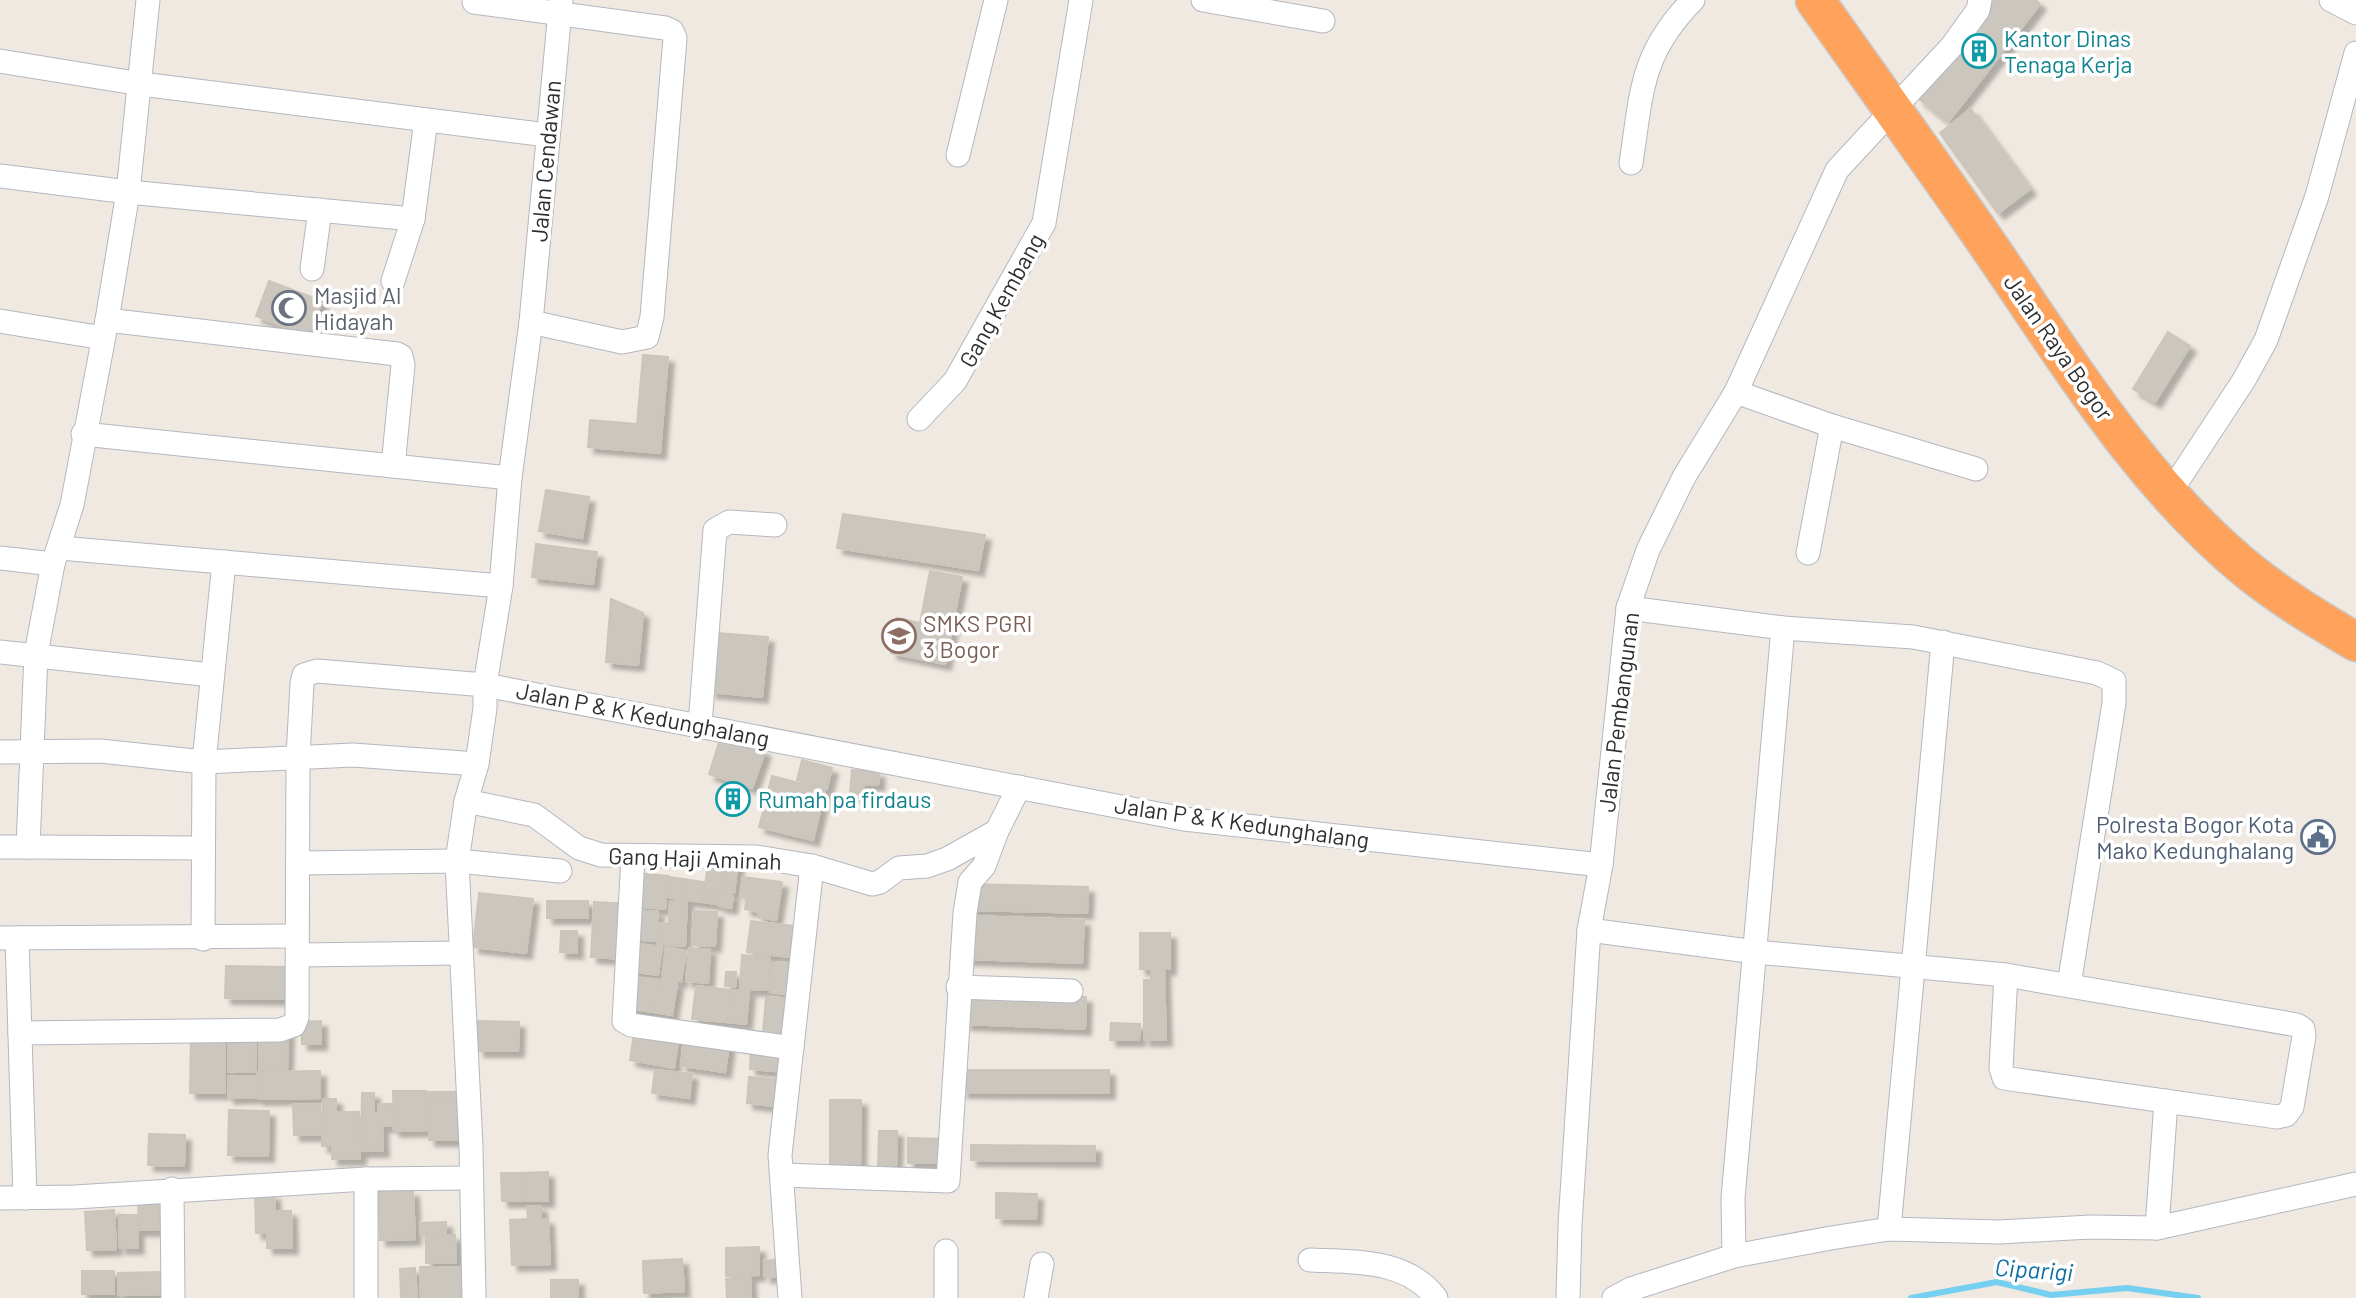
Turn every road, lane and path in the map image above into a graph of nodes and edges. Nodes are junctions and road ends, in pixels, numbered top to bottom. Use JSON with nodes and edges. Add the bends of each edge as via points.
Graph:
{"nodes":[{"id":1,"x":148,"y":0,"type":"edge"},
{"id":2,"x":996,"y":0,"type":"edge"},
{"id":3,"x":1081,"y":0,"type":"edge"},
{"id":4,"x":1203,"y":0,"type":"edge"},
{"id":5,"x":1693,"y":0,"type":"edge"},
{"id":6,"x":1815,"y":0,"type":"edge"},
{"id":7,"x":1980,"y":0,"type":"edge"},
{"id":8,"x":2330,"y":0,"type":"edge"},
{"id":9,"x":474,"y":2,"type":"edge"},
{"id":10,"x":560,"y":7,"type":"edge"},
{"id":11,"x":2356,"y":13,"type":"edge"},
{"id":12,"x":1323,"y":21,"type":"dead end"},
{"id":13,"x":2356,"y":53,"type":"edge"},
{"id":14,"x":0,"y":61,"type":"edge"},
{"id":15,"x":141,"y":84,"type":"junction"},
{"id":16,"x":1894,"y":110,"type":"junction"},
{"id":17,"x":426,"y":120,"type":"junction"},
{"id":18,"x":547,"y":135,"type":"junction"},
{"id":19,"x":958,"y":155,"type":"dead end"},
{"id":20,"x":1631,"y":163,"type":"dead end"},
{"id":21,"x":0,"y":176,"type":"edge"},
{"id":22,"x":128,"y":192,"type":"junction"},
{"id":23,"x":320,"y":210,"type":"junction"},
{"id":24,"x":413,"y":219,"type":"junction"},
{"id":25,"x":312,"y":270,"type":"dead end"},
{"id":26,"x":393,"y":281,"type":"dead end"},
{"id":27,"x":0,"y":321,"type":"edge"},
{"id":28,"x":531,"y":322,"type":"junction"},
{"id":29,"x":105,"y":329,"type":"junction"},
{"id":30,"x":1736,"y":392,"type":"junction"},
{"id":31,"x":919,"y":419,"type":"dead end"},
{"id":32,"x":1832,"y":426,"type":"junction"},
{"id":33,"x":83,"y":434,"type":"junction"},
{"id":34,"x":393,"y":466,"type":"junction"},
{"id":35,"x":1976,"y":469,"type":"dead end"},
{"id":36,"x":510,"y":478,"type":"junction"},
{"id":37,"x":2169,"y":494,"type":"junction"},
{"id":38,"x":775,"y":526,"type":"dead end"},
{"id":39,"x":1808,"y":552,"type":"dead end"},
{"id":40,"x":56,"y":556,"type":"junction"},
{"id":41,"x":0,"y":558,"type":"edge"},
{"id":42,"x":224,"y":562,"type":"junction"},
{"id":43,"x":501,"y":586,"type":"junction"},
{"id":44,"x":1628,"y":608,"type":"junction"},
{"id":45,"x":1783,"y":628,"type":"junction"},
{"id":46,"x":1943,"y":642,"type":"junction"},
{"id":47,"x":2356,"y":642,"type":"edge"},
{"id":48,"x":0,"y":652,"type":"edge"},
{"id":49,"x":36,"y":654,"type":"junction"},
{"id":50,"x":211,"y":675,"type":"junction"},
{"id":51,"x":485,"y":685,"type":"junction"},
{"id":52,"x":700,"y":725,"type":"junction"},
{"id":53,"x":0,"y":752,"type":"edge"},
{"id":54,"x":30,"y":754,"type":"junction"},
{"id":55,"x":298,"y":757,"type":"junction"},
{"id":56,"x":204,"y":762,"type":"junction"},
{"id":57,"x":477,"y":764,"type":"junction"},
{"id":58,"x":1019,"y":787,"type":"junction"},
{"id":59,"x":466,"y":801,"type":"junction"},
{"id":60,"x":997,"y":831,"type":"junction"},
{"id":61,"x":0,"y":847,"type":"edge"},
{"id":62,"x":28,"y":847,"type":"junction"},
{"id":63,"x":202,"y":848,"type":"junction"},
{"id":64,"x":633,"y":857,"type":"junction"},
{"id":65,"x":457,"y":861,"type":"junction"},
{"id":66,"x":298,"y":863,"type":"junction"},
{"id":67,"x":1601,"y":865,"type":"junction"},
{"id":68,"x":811,"y":866,"type":"junction"},
{"id":69,"x":561,"y":871,"type":"dead end"},
{"id":70,"x":1589,"y":930,"type":"junction"},
{"id":71,"x":9,"y":938,"type":"edge"},
{"id":72,"x":203,"y":939,"type":"junction"},
{"id":73,"x":298,"y":946,"type":"junction"},
{"id":74,"x":1756,"y":952,"type":"junction"},
{"id":75,"x":460,"y":953,"type":"junction"},
{"id":76,"x":1914,"y":966,"type":"junction"},
{"id":77,"x":2006,"y":975,"type":"junction"},
{"id":78,"x":2069,"y":985,"type":"junction"},
{"id":79,"x":958,"y":987,"type":"junction"},
{"id":80,"x":1071,"y":991,"type":"dead end"},
{"id":81,"x":20,"y":1033,"type":"junction"},
{"id":82,"x":792,"y":1048,"type":"junction"},
{"id":83,"x":2166,"y":1101,"type":"junction"},
{"id":84,"x":782,"y":1175,"type":"junction"},
{"id":85,"x":471,"y":1178,"type":"junction"},
{"id":86,"x":366,"y":1179,"type":"junction"},
{"id":87,"x":2356,"y":1184,"type":"edge"},
{"id":88,"x":172,"y":1189,"type":"junction"},
{"id":89,"x":0,"y":1198,"type":"edge"},
{"id":90,"x":24,"y":1198,"type":"junction"},
{"id":91,"x":2157,"y":1228,"type":"junction"},
{"id":92,"x":1889,"y":1230,"type":"junction"},
{"id":93,"x":946,"y":1251,"type":"dead end"},
{"id":94,"x":1734,"y":1256,"type":"junction"},
{"id":95,"x":1310,"y":1260,"type":"dead end"},
{"id":96,"x":1042,"y":1264,"type":"dead end"},
{"id":97,"x":173,"y":1298,"type":"edge"},
{"id":98,"x":366,"y":1298,"type":"edge"},
{"id":99,"x":474,"y":1298,"type":"edge"},
{"id":100,"x":790,"y":1298,"type":"edge"},
{"id":101,"x":946,"y":1298,"type":"edge"},
{"id":102,"x":1036,"y":1298,"type":"edge"},
{"id":103,"x":1436,"y":1298,"type":"edge"},
{"id":104,"x":1569,"y":1298,"type":"edge"},
{"id":105,"x":1614,"y":1298,"type":"edge"}],
"edges":[{"from":1,"to":15,"type":"street"},
{"from":2,"to":19,"type":"street"},
{"from":3,"to":31,"type":"street","name":"Gang Kembang","via":[[1044,223],[955,381]]},
{"from":4,"to":12,"type":"street"},
{"from":5,"to":20,"type":"street","via":[[1653,52]]},
{"from":6,"to":16,"type":"highway","name":"Jalan Raya Bogor"},
{"from":7,"to":16,"type":"street","name":"Jalan Pembangunan","via":[[1966,29]]},
{"from":8,"to":11,"type":"street"},
{"from":9,"to":10,"type":"street"},
{"from":10,"to":18,"type":"street","name":"Jalan Cendawan"},
{"from":10,"to":28,"type":"street","via":[[665,28],[675,38],[652,317],[647,337],[631,342]]},
{"from":13,"to":37,"type":"street","via":[[2321,184],[2266,340]]},
{"from":14,"to":15,"type":"street"},
{"from":15,"to":17,"type":"street"},
{"from":15,"to":22,"type":"street"},
{"from":16,"to":30,"type":"street","name":"Jalan Pembangunan","via":[[1837,170]]},
{"from":16,"to":37,"type":"highway","name":"Jalan Raya Bogor","via":[[2087,390]]},
{"from":17,"to":18,"type":"street"},
{"from":17,"to":24,"type":"street"},
{"from":18,"to":28,"type":"street","name":"Jalan Cendawan"},
{"from":21,"to":22,"type":"street"},
{"from":22,"to":23,"type":"street"},
{"from":22,"to":29,"type":"street"},
{"from":23,"to":24,"type":"street"},
{"from":23,"to":25,"type":"street"},
{"from":24,"to":26,"type":"street"},
{"from":27,"to":29,"type":"street"},
{"from":28,"to":36,"type":"street","name":"Jalan Cendawan"},
{"from":29,"to":33,"type":"street"},
{"from":29,"to":34,"type":"street","via":[[401,356]]},
{"from":30,"to":32,"type":"street"},
{"from":30,"to":44,"type":"street","name":"Jalan Pembangunan","via":[[1654,537]]},
{"from":32,"to":35,"type":"street"},
{"from":32,"to":39,"type":"street"},
{"from":33,"to":34,"type":"street"},
{"from":33,"to":40,"type":"street","via":[[72,505]]},
{"from":34,"to":36,"type":"street"},
{"from":36,"to":43,"type":"street","name":"Jalan Cendawan"},
{"from":37,"to":47,"type":"highway","name":"Jalan Raya Bogor","via":[[2249,571],[2298,608]]},
{"from":38,"to":52,"type":"street","via":[[729,522],[715,530]]},
{"from":40,"to":41,"type":"street"},
{"from":40,"to":42,"type":"street"},
{"from":40,"to":49,"type":"street"},
{"from":42,"to":43,"type":"street"},
{"from":42,"to":50,"type":"street"},
{"from":43,"to":51,"type":"street","name":"Jalan Cendawan"},
{"from":44,"to":45,"type":"street"},
{"from":44,"to":67,"type":"street","name":"Jalan Pembangunan"},
{"from":45,"to":46,"type":"street"},
{"from":45,"to":74,"type":"street"},
{"from":46,"to":76,"type":"street"},
{"from":46,"to":78,"type":"street","via":[[2097,673],[2114,681]]},
{"from":48,"to":49,"type":"street"},
{"from":49,"to":50,"type":"street"},
{"from":49,"to":54,"type":"street"},
{"from":50,"to":56,"type":"street"},
{"from":51,"to":52,"type":"street","name":"Jalan P & K Kedunghalang"},
{"from":51,"to":55,"type":"street","name":"Jalan P & K Kedunghalang","via":[[307,673],[302,683]]},
{"from":51,"to":57,"type":"street","name":"Jalan Cendawan"},
{"from":52,"to":58,"type":"street","name":"Jalan P & K Kedunghalang"},
{"from":53,"to":54,"type":"street"},
{"from":54,"to":56,"type":"street","via":[[100,751]]},
{"from":54,"to":62,"type":"street"},
{"from":55,"to":56,"type":"street"},
{"from":55,"to":57,"type":"street","via":[[353,755]]},
{"from":55,"to":66,"type":"street","name":"Jalan P & K Kedunghalang"},
{"from":56,"to":63,"type":"street"},
{"from":57,"to":59,"type":"street","name":"Jalan Cendawan"},
{"from":58,"to":60,"type":"street"},
{"from":58,"to":67,"type":"street","name":"Jalan P & K Kedunghalang","via":[[1184,819]]},
{"from":59,"to":64,"type":"street","name":"Gang Haji Aminah","via":[[534,815],[587,852]]},
{"from":59,"to":65,"type":"street","name":"Jalan Cendawan"},
{"from":60,"to":68,"type":"street","name":"Gang Haji Aminah","via":[[947,859],[899,868],[876,883]]},
{"from":60,"to":79,"type":"street","via":[[984,866],[970,882]]},
{"from":61,"to":62,"type":"street"},
{"from":62,"to":63,"type":"street"},
{"from":63,"to":72,"type":"street"},
{"from":64,"to":68,"type":"street","name":"Gang Haji Aminah","via":[[756,857]]},
{"from":64,"to":82,"type":"street","via":[[624,1021]]},
{"from":65,"to":66,"type":"street"},
{"from":65,"to":69,"type":"street"},
{"from":65,"to":75,"type":"street","name":"Jalan Cendawan"},
{"from":66,"to":73,"type":"street","name":"Jalan P & K Kedunghalang"},
{"from":67,"to":70,"type":"street","name":"Jalan Pembangunan"},
{"from":68,"to":82,"type":"street"},
{"from":70,"to":74,"type":"street"},
{"from":70,"to":104,"type":"street","name":"Jalan Pembangunan"},
{"from":71,"to":72,"type":"street"},
{"from":71,"to":81,"type":"street"},
{"from":72,"to":73,"type":"street"},
{"from":73,"to":75,"type":"street"},
{"from":73,"to":81,"type":"street","name":"Jalan P & K Kedunghalang","via":[[297,1017],[290,1029]]},
{"from":74,"to":76,"type":"street"},
{"from":74,"to":94,"type":"street","via":[[1732,1198]]},
{"from":75,"to":85,"type":"street","name":"Jalan Cendawan"},
{"from":76,"to":77,"type":"street"},
{"from":76,"to":92,"type":"street"},
{"from":77,"to":78,"type":"street"},
{"from":77,"to":83,"type":"street","via":[[2004,1078]]},
{"from":78,"to":83,"type":"street","via":[[2226,1011],[2303,1030],[2292,1107],[2286,1115]]},
{"from":79,"to":80,"type":"street"},
{"from":79,"to":84,"type":"street","via":[[948,1181]]},
{"from":81,"to":90,"type":"street"},
{"from":82,"to":84,"type":"street","via":[[780,1155]]},
{"from":83,"to":91,"type":"street"},
{"from":84,"to":100,"type":"street"},
{"from":85,"to":86,"type":"street"},
{"from":85,"to":99,"type":"street","name":"Jalan Cendawan"},
{"from":86,"to":88,"type":"street"},
{"from":86,"to":98,"type":"street"},
{"from":87,"to":91,"type":"street"},
{"from":88,"to":90,"type":"street"},
{"from":88,"to":97,"type":"street"},
{"from":89,"to":90,"type":"street"},
{"from":91,"to":92,"type":"street","via":[[1977,1233]]},
{"from":92,"to":94,"type":"street"},
{"from":93,"to":101,"type":"street"},
{"from":94,"to":105,"type":"street"},
{"from":95,"to":103,"type":"street","via":[[1395,1268],[1427,1286]]},
{"from":96,"to":102,"type":"street"}]}
